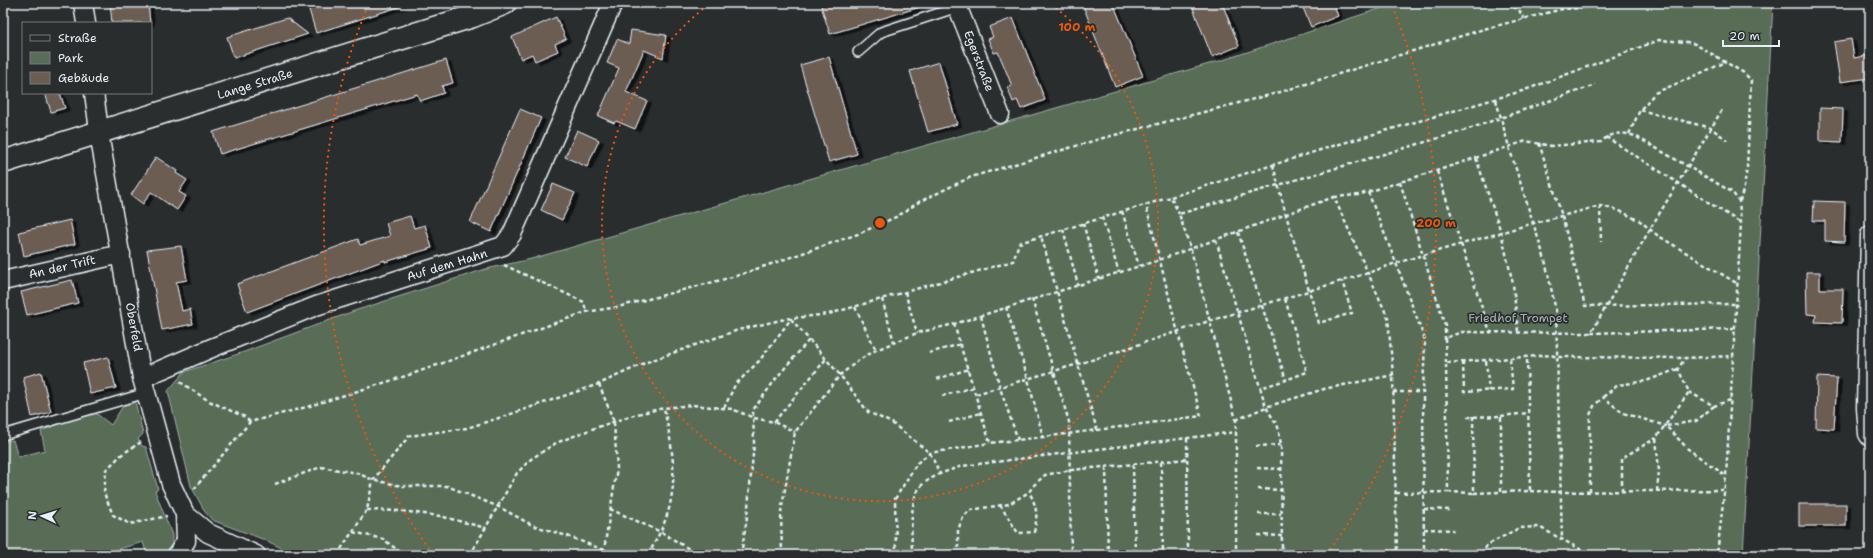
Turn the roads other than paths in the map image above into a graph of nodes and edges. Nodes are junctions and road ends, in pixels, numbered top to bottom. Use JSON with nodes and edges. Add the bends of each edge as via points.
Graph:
{"nodes":[{"id":1,"x":83,"y":3,"type":"edge"},
{"id":2,"x":505,"y":3,"type":"edge"},
{"id":3,"x":613,"y":3,"type":"edge"},
{"id":4,"x":962,"y":4,"type":"edge"},
{"id":5,"x":86,"y":22,"type":"edge"},
{"id":6,"x":858,"y":52,"type":"dead end"},
{"id":7,"x":94,"y":94,"type":"edge"},
{"id":8,"x":1000,"y":114,"type":"dead end"},
{"id":9,"x":99,"y":132,"type":"junction"},
{"id":10,"x":3,"y":162,"type":"edge"},
{"id":11,"x":1870,"y":235,"type":"edge"},
{"id":12,"x":121,"y":254,"type":"junction"},
{"id":13,"x":3,"y":281,"type":"edge"},
{"id":14,"x":144,"y":386,"type":"junction"},
{"id":15,"x":3,"y":435,"type":"edge"},
{"id":16,"x":1870,"y":437,"type":"edge"},
{"id":17,"x":186,"y":514,"type":"junction"},
{"id":18,"x":177,"y":555,"type":"edge"},
{"id":19,"x":256,"y":555,"type":"edge"}],
"edges":[{"from":1,"to":5,"type":"street"},
{"from":2,"to":9,"type":"street","name":"Lange Straße","via":[[473,16]]},
{"from":3,"to":14,"type":"street","name":"Auf dem Hahn","via":[[512,234],[503,246],[316,306],[170,366]]},
{"from":4,"to":6,"type":"lane","name":"Egerstraße","via":[[881,32]]},
{"from":4,"to":8,"type":"street","name":"Egerstraße"},
{"from":7,"to":9,"type":"street","name":"Oberfeld"},
{"from":9,"to":10,"type":"street","name":"Lange Straße"},
{"from":9,"to":12,"type":"street","name":"Oberfeld"},
{"from":11,"to":16,"type":"street","via":[[1866,408]]},
{"from":12,"to":13,"type":"street","name":"An der Trift"},
{"from":12,"to":14,"type":"street","name":"Oberfeld"},
{"from":14,"to":15,"type":"lane"},
{"from":14,"to":17,"type":"street","name":"Oberfeld","via":[[171,484]]},
{"from":17,"to":18,"type":"street","name":"Oberfeld","via":[[186,541]]},
{"from":17,"to":19,"type":"street","via":[[208,532]]}]}
